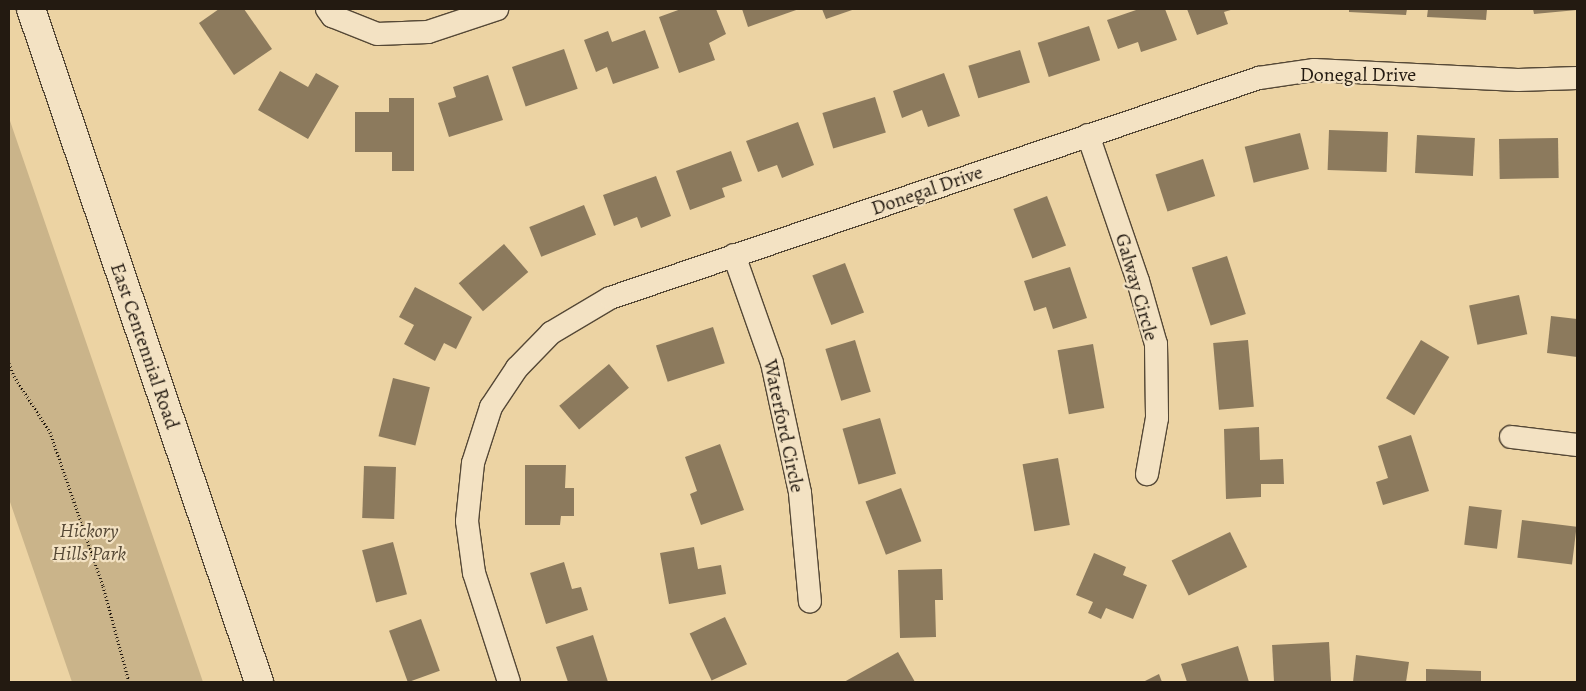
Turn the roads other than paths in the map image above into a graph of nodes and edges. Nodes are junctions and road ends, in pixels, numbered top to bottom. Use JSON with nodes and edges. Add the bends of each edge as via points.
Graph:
{"nodes":[{"id":1,"x":31,"y":9,"type":"edge"},
{"id":2,"x":327,"y":9,"type":"edge"},
{"id":3,"x":498,"y":9,"type":"edge"},
{"id":4,"x":1577,"y":78,"type":"edge"},
{"id":5,"x":1088,"y":134,"type":"junction"},
{"id":6,"x":734,"y":255,"type":"junction"},
{"id":7,"x":1511,"y":437,"type":"dead end"},
{"id":8,"x":1577,"y":445,"type":"edge"},
{"id":9,"x":1147,"y":474,"type":"dead end"},
{"id":10,"x":810,"y":602,"type":"dead end"},
{"id":11,"x":259,"y":682,"type":"edge"},
{"id":12,"x":509,"y":682,"type":"edge"}],
"edges":[{"from":1,"to":11,"type":"street","name":"East Centennial Road"},
{"from":2,"to":3,"type":"street","via":[[332,16],[377,34],[428,32]]},
{"from":4,"to":5,"type":"street","name":"Donegal Drive","via":[[1518,80],[1314,70],[1259,78]]},
{"from":5,"to":6,"type":"street","name":"Donegal Drive"},
{"from":5,"to":9,"type":"street","name":"Galway Circle","via":[[1156,344],[1157,418]]},
{"from":6,"to":10,"type":"street","name":"Waterford Circle","via":[[772,363],[800,493]]},
{"from":6,"to":12,"type":"street","name":"Donegal Drive","via":[[610,298],[551,333],[517,368],[491,407],[473,463],[467,521],[474,573]]},
{"from":7,"to":8,"type":"street"}]}
